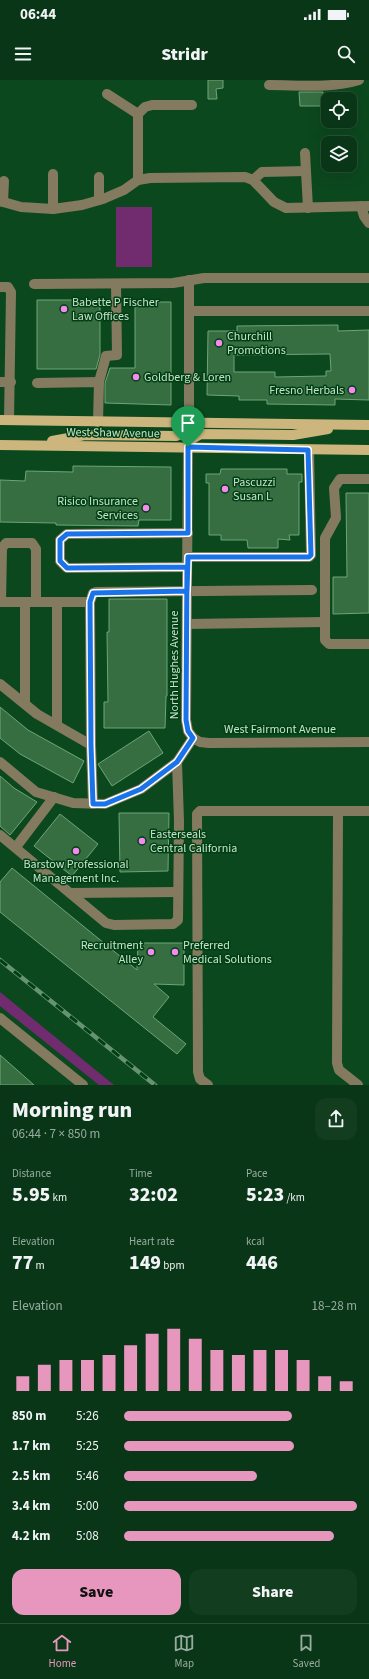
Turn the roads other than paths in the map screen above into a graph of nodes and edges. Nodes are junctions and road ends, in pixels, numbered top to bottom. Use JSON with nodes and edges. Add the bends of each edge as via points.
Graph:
{"nodes":[{"id":1,"x":359,"y":80,"type":"edge"},
{"id":2,"x":269,"y":85,"type":"dead end"},
{"id":3,"x":107,"y":94,"type":"dead end"},
{"id":4,"x":192,"y":105,"type":"dead end"},
{"id":5,"x":138,"y":114,"type":"junction"},
{"id":6,"x":305,"y":153,"type":"dead end"},
{"id":7,"x":306,"y":171,"type":"junction"},
{"id":8,"x":53,"y":174,"type":"dead end"},
{"id":9,"x":99,"y":177,"type":"dead end"},
{"id":10,"x":138,"y":180,"type":"junction"},
{"id":11,"x":253,"y":180,"type":"junction"},
{"id":12,"x":4,"y":181,"type":"dead end"},
{"id":13,"x":369,"y":197,"type":"edge"},
{"id":14,"x":99,"y":200,"type":"junction"},
{"id":15,"x":2,"y":201,"type":"edge"},
{"id":16,"x":365,"y":206,"type":"edge"},
{"id":17,"x":308,"y":208,"type":"junction"},
{"id":18,"x":53,"y":209,"type":"junction"},
{"id":19,"x":369,"y":223,"type":"edge"},
{"id":20,"x":369,"y":278,"type":"edge"},
{"id":21,"x":188,"y":280,"type":"junction"},
{"id":22,"x":34,"y":284,"type":"dead end"},
{"id":23,"x":116,"y":284,"type":"junction"},
{"id":24,"x":0,"y":287,"type":"edge"},
{"id":25,"x":369,"y":310,"type":"edge"},
{"id":26,"x":189,"y":311,"type":"junction"},
{"id":27,"x":0,"y":382,"type":"edge"},
{"id":28,"x":11,"y":382,"type":"junction"},
{"id":29,"x":99,"y":382,"type":"junction"},
{"id":30,"x":37,"y":383,"type":"dead end"},
{"id":31,"x":5,"y":420,"type":"edge"},
{"id":32,"x":98,"y":422,"type":"junction"},
{"id":33,"x":189,"y":423,"type":"junction"},
{"id":34,"x":354,"y":424,"type":"junction"},
{"id":35,"x":369,"y":425,"type":"edge"},
{"id":36,"x":0,"y":426,"type":"edge"},
{"id":37,"x":0,"y":445,"type":"edge"},
{"id":38,"x":28,"y":445,"type":"junction"},
{"id":39,"x":188,"y":447,"type":"junction"},
{"id":40,"x":308,"y":450,"type":"junction"},
{"id":41,"x":369,"y":450,"type":"edge"},
{"id":42,"x":369,"y":479,"type":"edge"},
{"id":43,"x":188,"y":533,"type":"junction"},
{"id":44,"x":187,"y":562,"type":"junction"},
{"id":45,"x":312,"y":590,"type":"dead end"},
{"id":46,"x":187,"y":591,"type":"junction"},
{"id":47,"x":1,"y":602,"type":"edge"},
{"id":48,"x":30,"y":602,"type":"junction"},
{"id":49,"x":57,"y":602,"type":"junction"},
{"id":50,"x":90,"y":602,"type":"junction"},
{"id":51,"x":325,"y":622,"type":"junction"},
{"id":52,"x":187,"y":624,"type":"junction"},
{"id":53,"x":369,"y":644,"type":"edge"},
{"id":54,"x":0,"y":684,"type":"edge"},
{"id":55,"x":25,"y":704,"type":"junction"},
{"id":56,"x":57,"y":725,"type":"junction"},
{"id":57,"x":193,"y":738,"type":"junction"},
{"id":58,"x":369,"y":742,"type":"edge"},
{"id":59,"x":91,"y":745,"type":"junction"},
{"id":60,"x":0,"y":762,"type":"edge"},
{"id":61,"x":177,"y":762,"type":"junction"},
{"id":62,"x":54,"y":797,"type":"junction"},
{"id":63,"x":93,"y":804,"type":"junction"},
{"id":64,"x":338,"y":811,"type":"junction"},
{"id":65,"x":369,"y":811,"type":"edge"},
{"id":66,"x":0,"y":834,"type":"edge"},
{"id":67,"x":16,"y":847,"type":"junction"},
{"id":68,"x":177,"y":892,"type":"junction"},
{"id":69,"x":70,"y":893,"type":"junction"},
{"id":70,"x":0,"y":1018,"type":"edge"},
{"id":71,"x":83,"y":1085,"type":"edge"},
{"id":72,"x":208,"y":1085,"type":"edge"},
{"id":73,"x":358,"y":1085,"type":"edge"}],
"edges":[{"from":1,"to":2,"type":"street","via":[[344,85]]},
{"from":3,"to":5,"type":"street"},
{"from":4,"to":5,"type":"street","via":[[152,105],[145,107]]},
{"from":5,"to":10,"type":"street"},
{"from":6,"to":7,"type":"street"},
{"from":7,"to":11,"type":"street","via":[[262,172]]},
{"from":7,"to":17,"type":"street"},
{"from":8,"to":18,"type":"street"},
{"from":9,"to":14,"type":"street"},
{"from":10,"to":11,"type":"street","via":[[245,177]]},
{"from":10,"to":14,"type":"street","via":[[124,190]]},
{"from":11,"to":17,"type":"street","via":[[274,202],[286,208]]},
{"from":12,"to":15,"type":"street"},
{"from":13,"to":16,"type":"street"},
{"from":14,"to":18,"type":"street"},
{"from":15,"to":18,"type":"street","via":[[21,208]]},
{"from":16,"to":17,"type":"street"},
{"from":16,"to":19,"type":"street","via":[[364,216]]},
{"from":20,"to":21,"type":"street"},
{"from":21,"to":23,"type":"street"},
{"from":21,"to":26,"type":"street"},
{"from":22,"to":23,"type":"street"},
{"from":23,"to":29,"type":"street","via":[[117,355],[106,356]]},
{"from":24,"to":28,"type":"street","via":[[8,287],[11,292]]},
{"from":25,"to":26,"type":"street"},
{"from":26,"to":33,"type":"street"},
{"from":27,"to":28,"type":"street"},
{"from":28,"to":31,"type":"street"},
{"from":29,"to":30,"type":"street"},
{"from":29,"to":32,"type":"street"},
{"from":31,"to":32,"type":"main road","name":"West Shaw Avenue"},
{"from":31,"to":36,"type":"main road"},
{"from":32,"to":33,"type":"main road","name":"West Shaw Avenue"},
{"from":33,"to":34,"type":"main road","name":"West Shaw Avenue"},
{"from":33,"to":38,"type":"main road","via":[[185,433],[176,436],[85,435]]},
{"from":34,"to":35,"type":"main road","name":"West Shaw Avenue"},
{"from":34,"to":39,"type":"main road","via":[[293,435],[201,434],[192,439]]},
{"from":37,"to":38,"type":"main road","name":"West Shaw Avenue"},
{"from":38,"to":39,"type":"main road","name":"West Shaw Avenue"},
{"from":39,"to":40,"type":"main road","name":"West Shaw Avenue"},
{"from":39,"to":43,"type":"street","name":"North Hughes Avenue"},
{"from":40,"to":41,"type":"main road","name":"West Shaw Avenue"},
{"from":40,"to":44,"type":"street","via":[[311,555],[309,557]]},
{"from":42,"to":51,"type":"street","via":[[340,478],[334,488],[336,518],[326,538]]},
{"from":43,"to":44,"type":"street","name":"North Hughes Avenue"},
{"from":43,"to":44,"type":"street","via":[[67,534],[60,540],[60,561],[67,568]]},
{"from":44,"to":46,"type":"street","name":"North Hughes Avenue"},
{"from":45,"to":46,"type":"street"},
{"from":46,"to":50,"type":"street","via":[[96,592],[93,593]]},
{"from":46,"to":52,"type":"street","name":"North Hughes Avenue"},
{"from":47,"to":48,"type":"street"},
{"from":47,"to":48,"type":"street","via":[[2,548],[6,544],[32,544],[36,549]]},
{"from":48,"to":49,"type":"street"},
{"from":48,"to":55,"type":"street"},
{"from":49,"to":50,"type":"street"},
{"from":49,"to":56,"type":"street"},
{"from":50,"to":59,"type":"street"},
{"from":51,"to":52,"type":"street"},
{"from":51,"to":53,"type":"street","via":[[325,640],[329,644]]},
{"from":52,"to":57,"type":"street","name":"North Hughes Avenue","via":[[186,720],[188,731]]},
{"from":54,"to":55,"type":"street"},
{"from":55,"to":56,"type":"street"},
{"from":56,"to":59,"type":"street"},
{"from":57,"to":58,"type":"street","name":"West Fairmont Avenue","via":[[209,743]]},
{"from":57,"to":61,"type":"street"},
{"from":59,"to":63,"type":"street"},
{"from":60,"to":62,"type":"street","via":[[36,792]]},
{"from":61,"to":63,"type":"street","via":[[141,789],[105,804]]},
{"from":61,"to":68,"type":"street"},
{"from":62,"to":63,"type":"street","via":[[73,803]]},
{"from":62,"to":67,"type":"street"},
{"from":64,"to":65,"type":"street"},
{"from":64,"to":72,"type":"street","via":[[200,811],[197,814],[198,1072],[200,1079]]},
{"from":64,"to":73,"type":"street","via":[[337,1063],[339,1070]]},
{"from":66,"to":67,"type":"street"},
{"from":67,"to":69,"type":"street"},
{"from":68,"to":69,"type":"street"},
{"from":68,"to":69,"type":"street","via":[[178,920],[173,924],[114,925],[106,923]]},
{"from":70,"to":71,"type":"street"}]}
